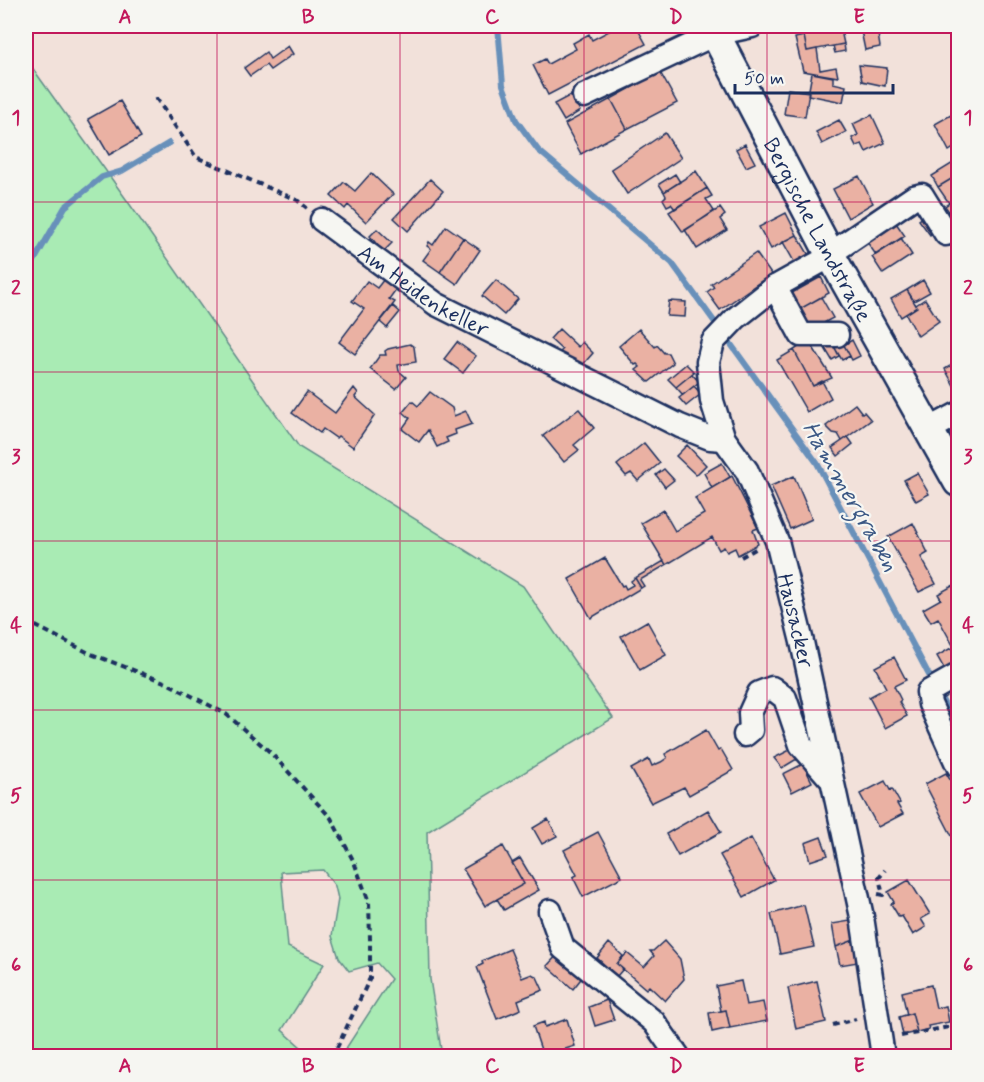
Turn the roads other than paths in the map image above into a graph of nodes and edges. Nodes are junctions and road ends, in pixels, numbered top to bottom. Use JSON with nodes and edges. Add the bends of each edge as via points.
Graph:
{"nodes":[{"id":1,"x":752,"y":26,"type":"edge"},
{"id":2,"x":713,"y":30,"type":"edge"},
{"id":3,"x":584,"y":96,"type":"dead end"},
{"id":4,"x":322,"y":220,"type":"road end"},
{"id":5,"x":946,"y":234,"type":"dead end"},
{"id":6,"x":830,"y":255,"type":"junction"},
{"id":7,"x":775,"y":287,"type":"junction"},
{"id":8,"x":837,"y":335,"type":"dead end"},
{"id":9,"x":958,"y":414,"type":"edge"},
{"id":10,"x":930,"y":429,"type":"junction"},
{"id":11,"x":724,"y":439,"type":"junction"},
{"id":12,"x":958,"y":482,"type":"edge"},
{"id":13,"x":944,"y":684,"type":"edge"},
{"id":14,"x":745,"y":735,"type":"dead end"},
{"id":15,"x":958,"y":766,"type":"edge"},
{"id":16,"x":832,"y":780,"type":"junction"},
{"id":17,"x":550,"y":911,"type":"dead end"},
{"id":18,"x":678,"y":1056,"type":"edge"},
{"id":19,"x":883,"y":1056,"type":"edge"}],
"edges":[{"from":1,"to":2,"type":"street"},
{"from":2,"to":3,"type":"street"},
{"from":2,"to":6,"type":"main road","name":"Bergische Landstraße"},
{"from":4,"to":11,"type":"street","name":"Am Heidenkeller","via":[[436,304],[680,426],[710,438]]},
{"from":5,"to":6,"type":"street","name":"Hausacker","via":[[922,195],[914,196]]},
{"from":6,"to":7,"type":"street","name":"Hausacker"},
{"from":6,"to":10,"type":"main road","name":"Bergische Landstraße"},
{"from":7,"to":8,"type":"street","via":[[801,335]]},
{"from":7,"to":11,"type":"street","name":"Hausacker","via":[[713,342],[708,362],[712,401]]},
{"from":9,"to":10,"type":"street"},
{"from":10,"to":12,"type":"main road","name":"Bergische Landstraße"},
{"from":11,"to":16,"type":"street","name":"Hausacker","via":[[747,471],[777,541]]},
{"from":13,"to":15,"type":"street","via":[[930,704]]},
{"from":14,"to":16,"type":"street","via":[[751,730],[750,713],[759,693],[772,688],[785,698],[801,745]]},
{"from":16,"to":19,"type":"street","name":"Hausacker","via":[[862,917]]},
{"from":17,"to":18,"type":"street","via":[[563,948],[654,1022]]}]}
